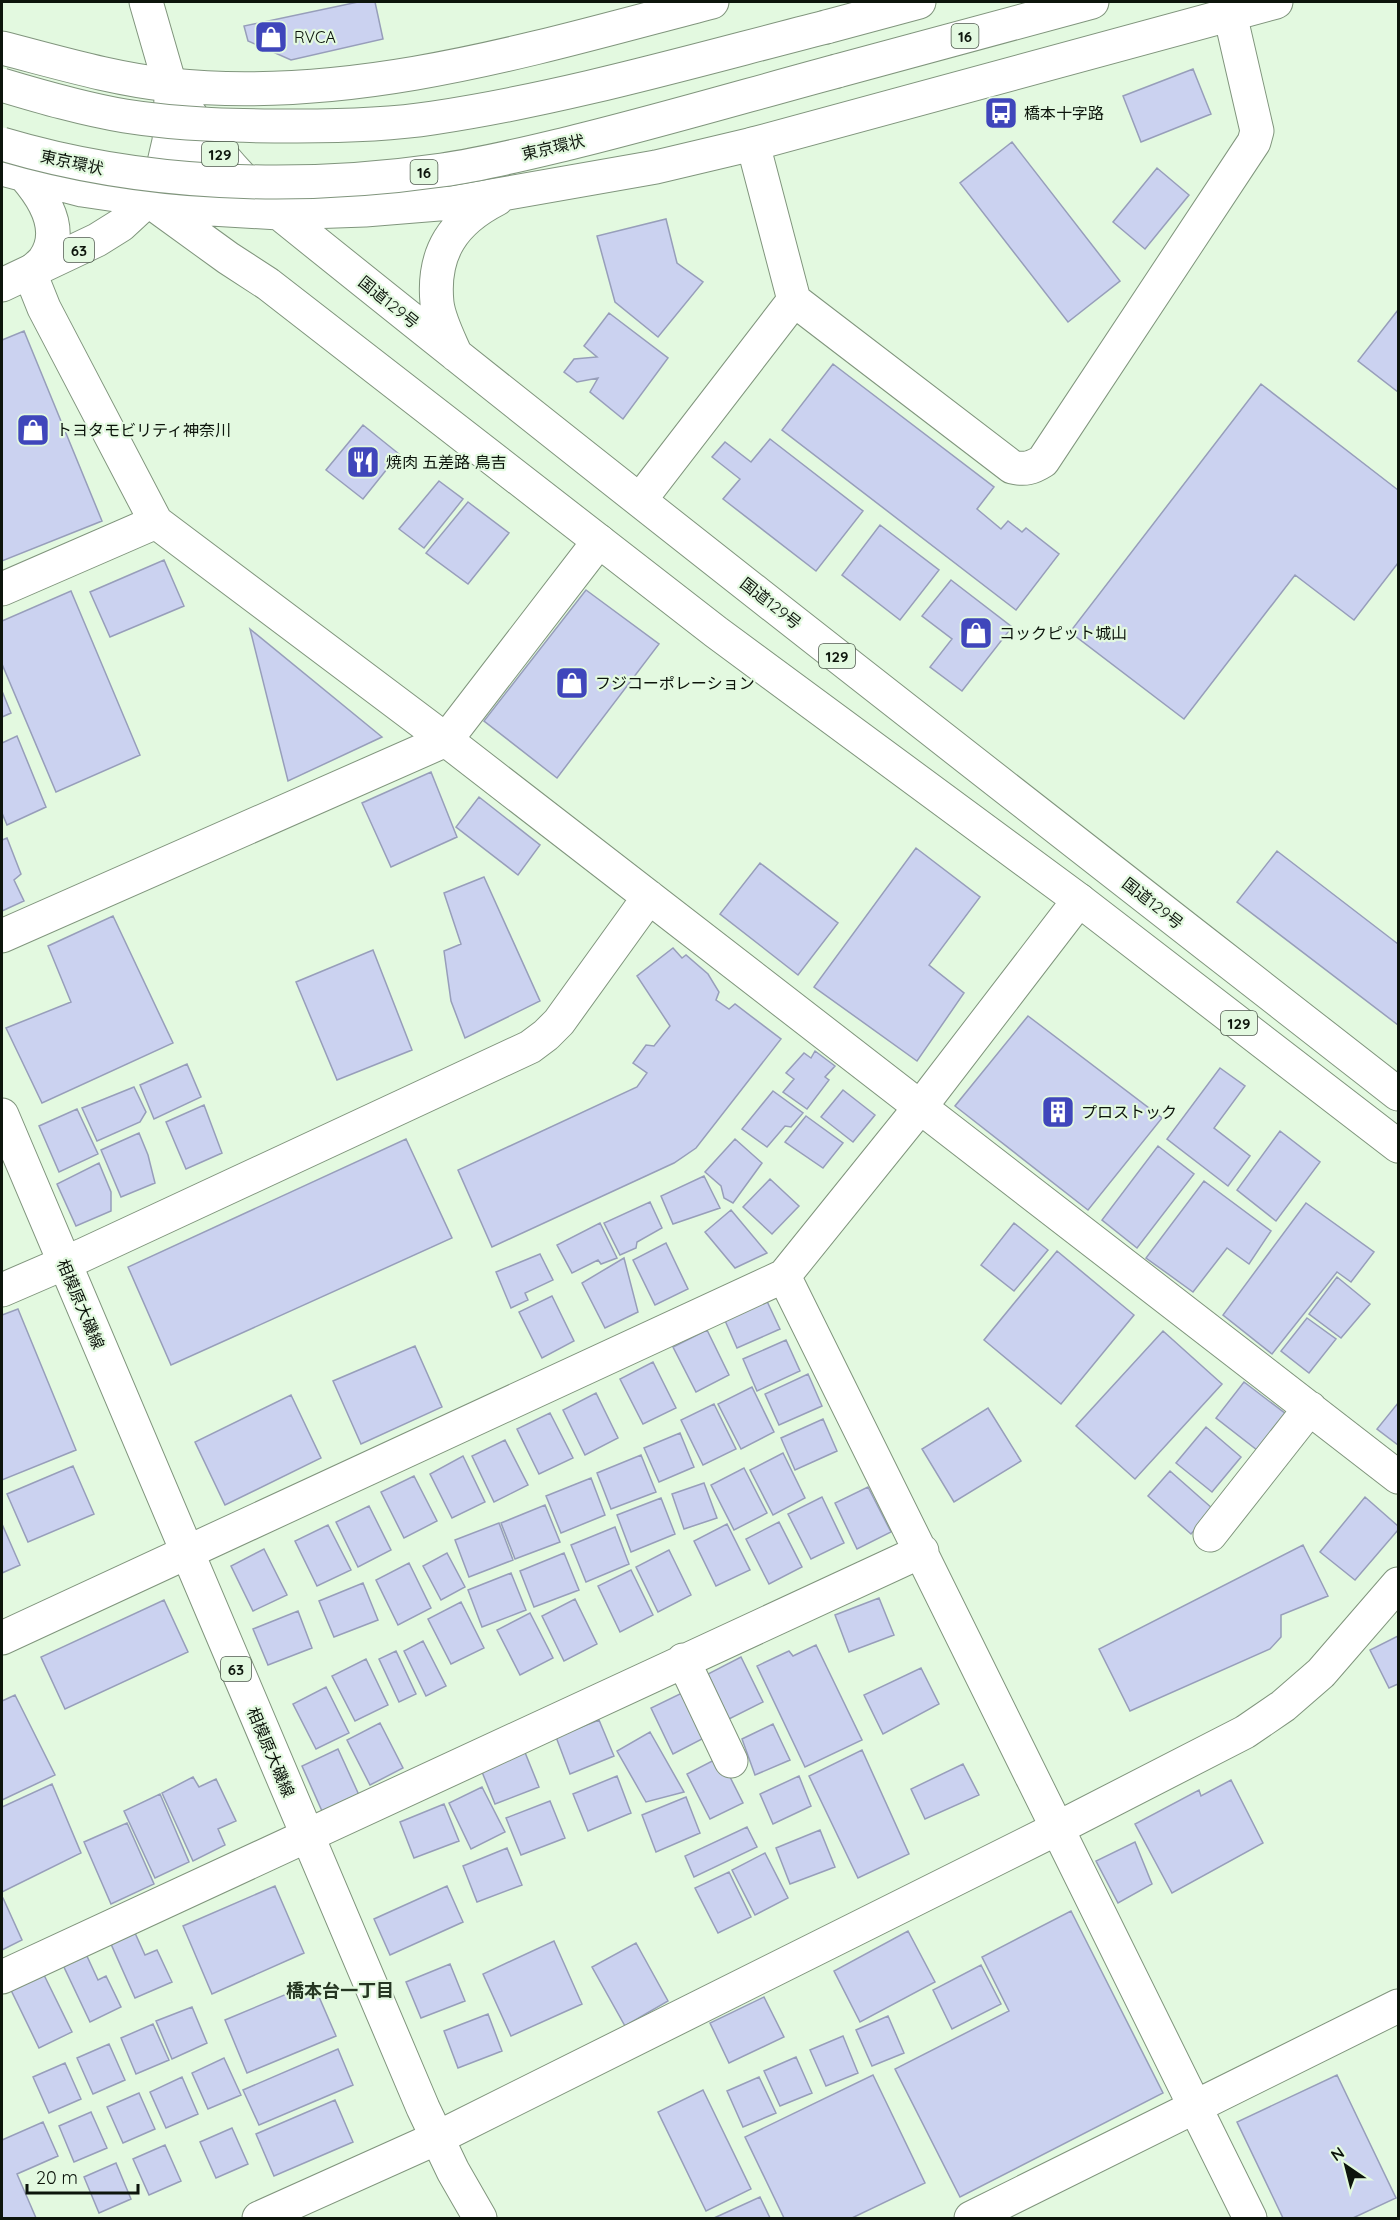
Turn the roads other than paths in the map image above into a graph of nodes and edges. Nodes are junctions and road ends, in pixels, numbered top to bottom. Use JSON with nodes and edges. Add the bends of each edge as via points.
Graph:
{"nodes":[{"id":1,"x":146,"y":2,"type":"edge"},
{"id":2,"x":712,"y":2,"type":"edge"},
{"id":3,"x":919,"y":2,"type":"edge"},
{"id":4,"x":1092,"y":2,"type":"edge"},
{"id":5,"x":1276,"y":2,"type":"edge"},
{"id":6,"x":1230,"y":14,"type":"junction"},
{"id":7,"x":2,"y":48,"type":"edge"},
{"id":8,"x":2,"y":85,"type":"edge"},
{"id":9,"x":170,"y":85,"type":"junction"},
{"id":10,"x":2,"y":144,"type":"edge"},
{"id":11,"x":753,"y":144,"type":"junction"},
{"id":12,"x":13,"y":172,"type":"edge"},
{"id":13,"x":507,"y":194,"type":"junction"},
{"id":14,"x":148,"y":200,"type":"junction"},
{"id":15,"x":211,"y":209,"type":"junction"},
{"id":16,"x":279,"y":213,"type":"junction"},
{"id":17,"x":16,"y":279,"type":"edge"},
{"id":18,"x":268,"y":284,"type":"junction"},
{"id":19,"x":794,"y":300,"type":"junction"},
{"id":20,"x":458,"y":357,"type":"junction"},
{"id":21,"x":640,"y":500,"type":"junction"},
{"id":22,"x":156,"y":522,"type":"junction"},
{"id":23,"x":599,"y":541,"type":"junction"},
{"id":24,"x":2,"y":589,"type":"edge"},
{"id":25,"x":446,"y":740,"type":"junction"},
{"id":26,"x":650,"y":897,"type":"junction"},
{"id":27,"x":1079,"y":900,"type":"junction"},
{"id":28,"x":2,"y":936,"type":"edge"},
{"id":29,"x":1398,"y":1094,"type":"edge"},
{"id":30,"x":921,"y":1106,"type":"junction"},
{"id":31,"x":2,"y":1115,"type":"edge"},
{"id":32,"x":1398,"y":1146,"type":"edge"},
{"id":33,"x":64,"y":1263,"type":"junction"},
{"id":34,"x":784,"y":1276,"type":"junction"},
{"id":35,"x":2,"y":1290,"type":"edge"},
{"id":36,"x":1310,"y":1408,"type":"junction"},
{"id":37,"x":1398,"y":1477,"type":"edge"},
{"id":38,"x":1210,"y":1535,"type":"dead end"},
{"id":39,"x":922,"y":1551,"type":"junction"},
{"id":40,"x":187,"y":1552,"type":"junction"},
{"id":41,"x":1398,"y":1584,"type":"edge"},
{"id":42,"x":2,"y":1638,"type":"edge"},
{"id":43,"x":683,"y":1660,"type":"junction"},
{"id":44,"x":731,"y":1761,"type":"dead end"},
{"id":45,"x":1056,"y":1829,"type":"junction"},
{"id":46,"x":306,"y":1836,"type":"junction"},
{"id":47,"x":2,"y":1977,"type":"edge"},
{"id":48,"x":1398,"y":2006,"type":"edge"},
{"id":49,"x":1193,"y":2106,"type":"junction"},
{"id":50,"x":437,"y":2138,"type":"junction"},
{"id":51,"x":259,"y":2218,"type":"edge"},
{"id":52,"x":480,"y":2218,"type":"edge"},
{"id":53,"x":971,"y":2218,"type":"edge"},
{"id":54,"x":1250,"y":2218,"type":"edge"}],
"edges":[{"from":1,"to":9,"type":"main road"},
{"from":2,"to":9,"type":"main road","via":[[504,56],[420,73],[255,89]]},
{"from":3,"to":8,"type":"main road","bridge":true,"via":[[520,103],[431,119],[350,126],[188,123],[126,116],[53,101]]},
{"from":4,"to":10,"type":"main road","name":"東京環状","number":"16","bridge":true,"via":[[608,134],[443,170],[363,179],[189,179],[113,170]]},
{"from":5,"to":6,"type":"main road"},
{"from":6,"to":11,"type":"main road"},
{"from":6,"to":19,"type":"main road","via":[[1257,131],[1254,142],[1043,461],[1033,468],[1012,467]]},
{"from":7,"to":9,"type":"main road","via":[[92,71]]},
{"from":9,"to":14,"type":"main road","number":"63","via":[[169,141],[163,167]]},
{"from":9,"to":15,"type":"main road","via":[[201,189]]},
{"from":9,"to":16,"type":"main road","name":"国道129号","number":"129","via":[[228,164]]},
{"from":11,"to":13,"type":"main road","via":[[656,167]]},
{"from":11,"to":19,"type":"main road"},
{"from":12,"to":14,"type":"main road","via":[[82,190]]},
{"from":12,"to":17,"type":"main road","via":[[41,195],[52,220],[52,241],[44,260]]},
{"from":13,"to":16,"type":"main road","via":[[408,207]]},
{"from":13,"to":20,"type":"main road","via":[[481,207],[446,241],[438,272],[437,304]]},
{"from":14,"to":15,"type":"main road"},
{"from":14,"to":17,"type":"main road","number":"63","via":[[121,225],[97,240]]},
{"from":14,"to":18,"type":"main road","number":"129"},
{"from":15,"to":16,"type":"main road"},
{"from":15,"to":18,"type":"main road"},
{"from":16,"to":20,"type":"main road","name":"国道129号","number":"129"},
{"from":17,"to":22,"type":"main road","via":[[45,308]]},
{"from":18,"to":23,"type":"main road","number":"129"},
{"from":19,"to":21,"type":"main road"},
{"from":20,"to":21,"type":"main road","name":"国道129号","number":"129"},
{"from":21,"to":29,"type":"main road","name":"国道129号","number":"129"},
{"from":22,"to":24,"type":"main road"},
{"from":22,"to":25,"type":"main road"},
{"from":23,"to":25,"type":"main road"},
{"from":23,"to":27,"type":"main road","number":"129"},
{"from":25,"to":26,"type":"main road"},
{"from":25,"to":28,"type":"main road"},
{"from":26,"to":30,"type":"main road"},
{"from":26,"to":33,"type":"main road","via":[[559,1022],[530,1047]]},
{"from":27,"to":30,"type":"main road"},
{"from":27,"to":32,"type":"main road","number":"129"},
{"from":30,"to":34,"type":"main road"},
{"from":30,"to":36,"type":"main road"},
{"from":31,"to":33,"type":"main road","name":"相模原大磯線","number":"63"},
{"from":33,"to":35,"type":"main road"},
{"from":33,"to":40,"type":"main road","name":"相模原大磯線","number":"63"},
{"from":34,"to":39,"type":"main road"},
{"from":34,"to":40,"type":"main road"},
{"from":36,"to":37,"type":"main road"},
{"from":36,"to":38,"type":"main road"},
{"from":39,"to":43,"type":"main road"},
{"from":39,"to":45,"type":"main road"},
{"from":40,"to":42,"type":"main road"},
{"from":40,"to":46,"type":"main road","name":"相模原大磯線","number":"63"},
{"from":41,"to":45,"type":"main road","via":[[1321,1673],[1283,1706],[1245,1732]]},
{"from":43,"to":44,"type":"main road"},
{"from":43,"to":46,"type":"main road"},
{"from":45,"to":49,"type":"main road"},
{"from":45,"to":50,"type":"main road"},
{"from":46,"to":47,"type":"main road"},
{"from":46,"to":50,"type":"main road","name":"相模原大磯線","number":"63"},
{"from":48,"to":49,"type":"main road"},
{"from":49,"to":53,"type":"main road"},
{"from":49,"to":54,"type":"main road"},
{"from":50,"to":51,"type":"main road"},
{"from":50,"to":52,"type":"main road","name":"相模原大磯線","number":"63"}]}
